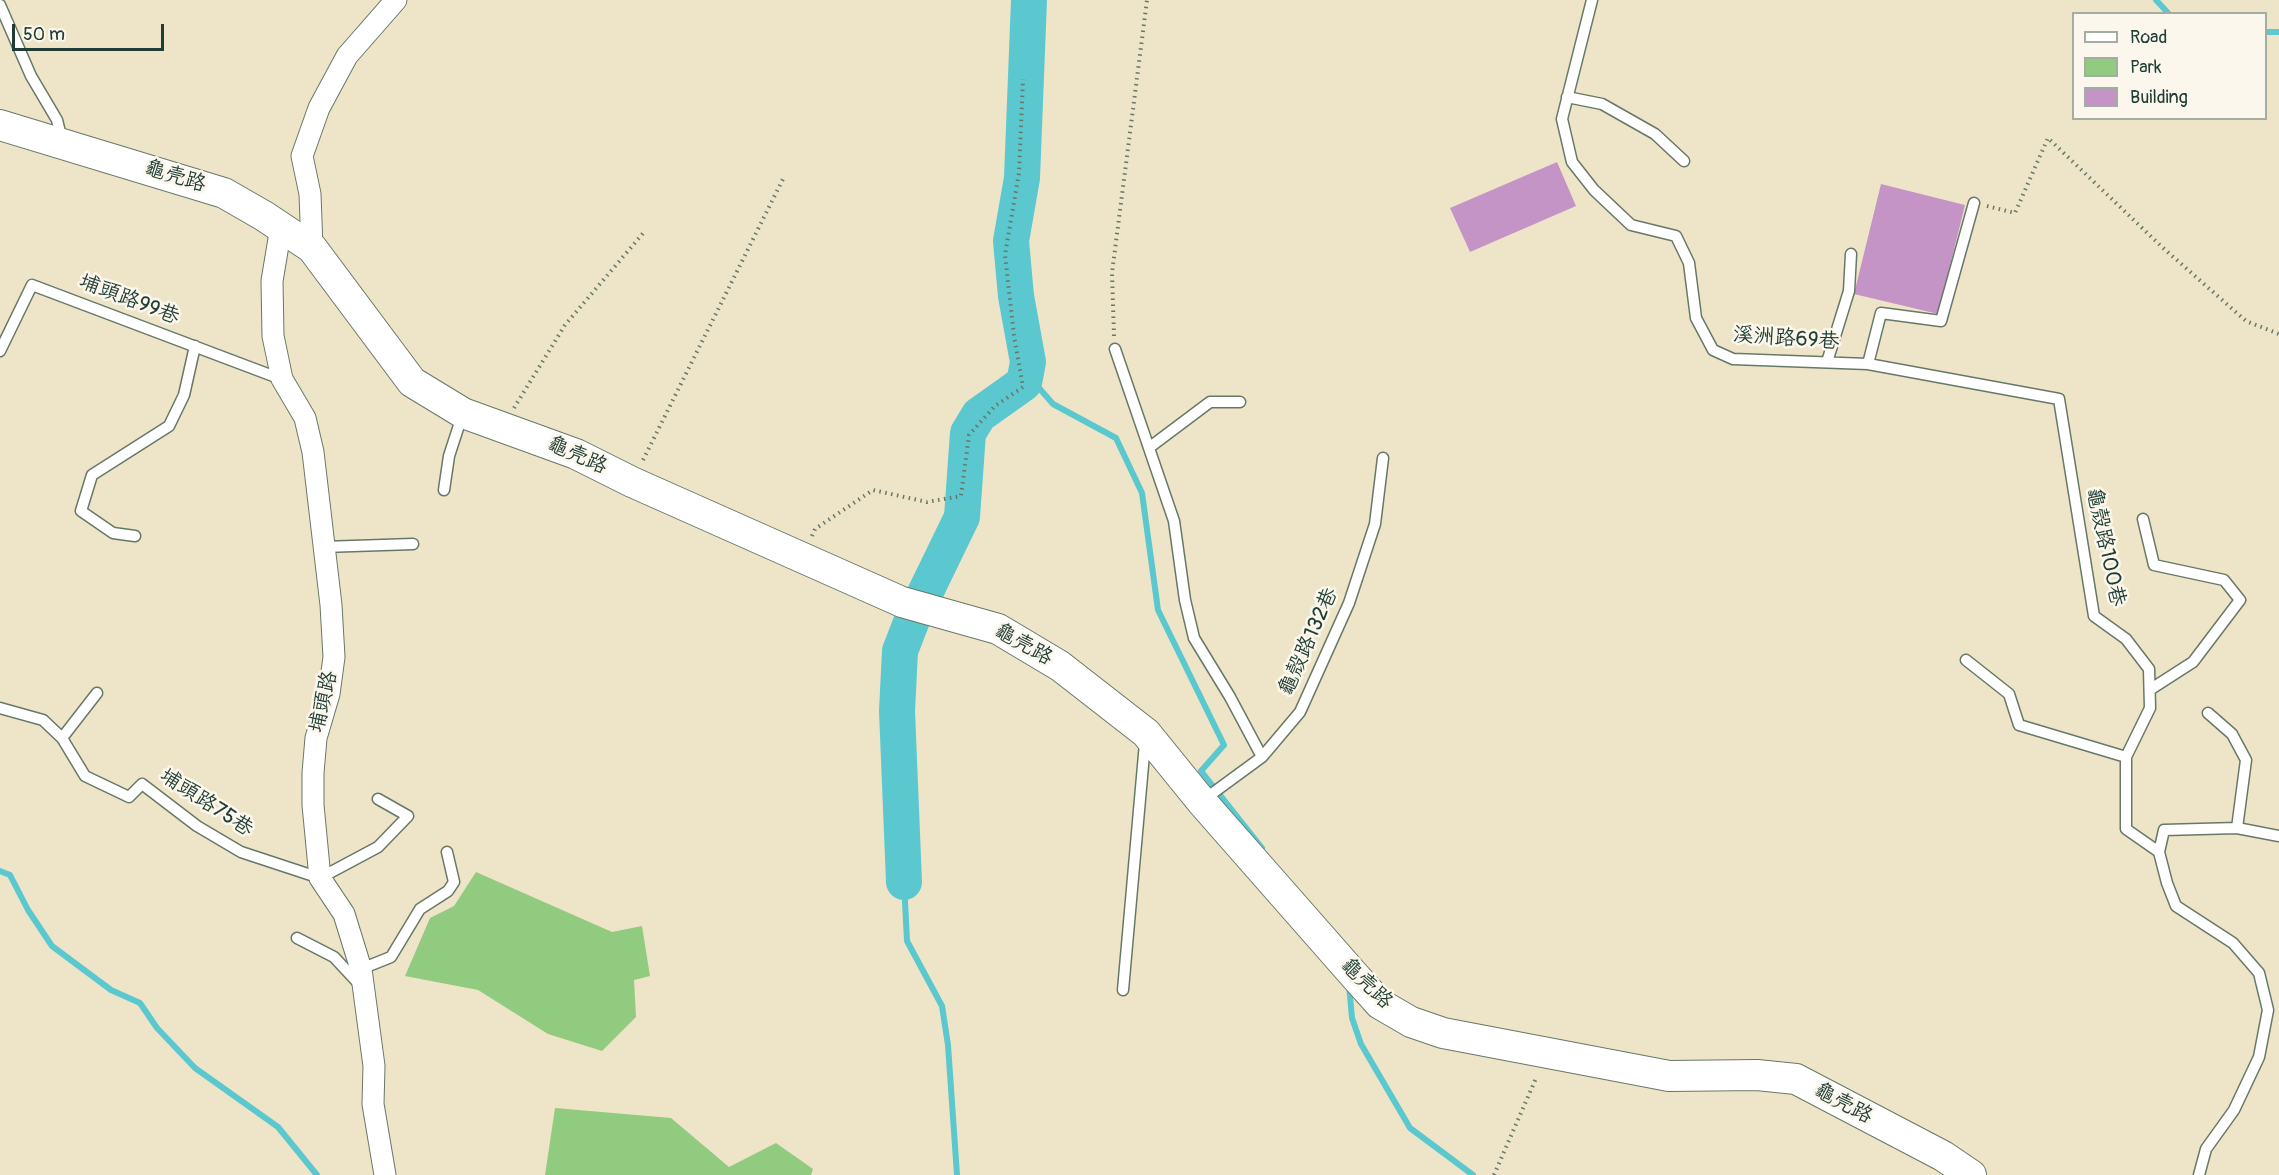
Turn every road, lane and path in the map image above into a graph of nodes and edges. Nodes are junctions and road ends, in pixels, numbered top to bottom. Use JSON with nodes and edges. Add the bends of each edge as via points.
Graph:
{"nodes":[{"id":1,"x":396,"y":0,"type":"edge"},
{"id":2,"x":1147,"y":0,"type":"edge"},
{"id":3,"x":1592,"y":0,"type":"edge"},
{"id":4,"x":0,"y":5,"type":"edge"},
{"id":5,"x":1023,"y":79,"type":"dead end"},
{"id":6,"x":1567,"y":97,"type":"junction"},
{"id":7,"x":0,"y":125,"type":"edge"},
{"id":8,"x":63,"y":142,"type":"junction"},
{"id":9,"x":1684,"y":161,"type":"dead end"},
{"id":10,"x":783,"y":179,"type":"dead end"},
{"id":11,"x":1974,"y":203,"type":"joint"},
{"id":12,"x":281,"y":227,"type":"junction"},
{"id":13,"x":645,"y":231,"type":"dead end"},
{"id":14,"x":312,"y":248,"type":"junction"},
{"id":15,"x":1851,"y":254,"type":"dead end"},
{"id":16,"x":2279,"y":334,"type":"edge"},
{"id":17,"x":195,"y":346,"type":"junction"},
{"id":18,"x":1115,"y":349,"type":"joint"},
{"id":19,"x":0,"y":351,"type":"edge"},
{"id":20,"x":1827,"y":362,"type":"junction"},
{"id":21,"x":1868,"y":364,"type":"junction"},
{"id":22,"x":282,"y":379,"type":"junction"},
{"id":23,"x":2059,"y":399,"type":"joint"},
{"id":24,"x":1240,"y":402,"type":"dead end"},
{"id":25,"x":463,"y":413,"type":"junction"},
{"id":26,"x":503,"y":426,"type":"junction"},
{"id":27,"x":1150,"y":447,"type":"junction"},
{"id":28,"x":1383,"y":458,"type":"dead end"},
{"id":29,"x":632,"y":482,"type":"junction"},
{"id":30,"x":444,"y":490,"type":"dead end"},
{"id":31,"x":2143,"y":519,"type":"dead end"},
{"id":32,"x":135,"y":536,"type":"dead end"},
{"id":33,"x":413,"y":544,"type":"dead end"},
{"id":34,"x":323,"y":548,"type":"junction"},
{"id":35,"x":801,"y":559,"type":"junction"},
{"id":36,"x":1966,"y":660,"type":"dead end"},
{"id":37,"x":2151,"y":689,"type":"junction"},
{"id":38,"x":97,"y":693,"type":"dead end"},
{"id":39,"x":0,"y":708,"type":"edge"},
{"id":40,"x":2208,"y":713,"type":"dead end"},
{"id":41,"x":1146,"y":733,"type":"junction"},
{"id":42,"x":62,"y":738,"type":"junction"},
{"id":43,"x":1262,"y":757,"type":"junction"},
{"id":44,"x":2126,"y":757,"type":"junction"},
{"id":45,"x":378,"y":799,"type":"dead end"},
{"id":46,"x":1202,"y":802,"type":"junction"},
{"id":47,"x":2237,"y":828,"type":"junction"},
{"id":48,"x":2279,"y":836,"type":"edge"},
{"id":49,"x":447,"y":852,"type":"dead end"},
{"id":50,"x":2159,"y":852,"type":"junction"},
{"id":51,"x":320,"y":878,"type":"junction"},
{"id":52,"x":297,"y":938,"type":"dead end"},
{"id":53,"x":362,"y":978,"type":"junction"},
{"id":54,"x":1123,"y":990,"type":"dead end"},
{"id":55,"x":1546,"y":1053,"type":"junction"},
{"id":56,"x":385,"y":1175,"type":"edge"},
{"id":57,"x":1494,"y":1175,"type":"edge"},
{"id":58,"x":1971,"y":1175,"type":"edge"},
{"id":59,"x":2199,"y":1175,"type":"edge"}],
"edges":[{"from":1,"to":14,"type":"street","via":[[347,56],[319,108],[302,156],[310,194]]},
{"from":2,"to":18,"type":"path","via":[[1112,273]]},
{"from":3,"to":6,"type":"lane","name":"溪洲路69巷"},
{"from":4,"to":8,"type":"lane","via":[[31,76],[57,120]]},
{"from":5,"to":35,"type":"path","via":[[1019,173],[1005,255],[1023,387],[995,406],[969,435],[961,496],[927,502],[873,490],[815,529]]},
{"from":6,"to":9,"type":"lane","via":[[1602,104],[1655,134]]},
{"from":6,"to":20,"type":"lane","name":"溪洲路69巷","via":[[1562,119],[1572,162],[1630,225],[1676,236],[1689,263],[1696,318],[1713,350],[1733,359]]},
{"from":7,"to":8,"type":"street","name":"龜壳路"},
{"from":8,"to":12,"type":"street","name":"龜壳路","via":[[224,193]]},
{"from":10,"to":29,"type":"path"},
{"from":11,"to":16,"type":"path","via":[[2015,213],[2048,138],[2246,321]]},
{"from":11,"to":21,"type":"lane","via":[[1941,321],[1881,313]]},
{"from":12,"to":14,"type":"street","name":"龜壳路"},
{"from":12,"to":22,"type":"street","name":"埔頭路","via":[[272,281],[273,336]]},
{"from":13,"to":26,"type":"path","via":[[565,325]]},
{"from":14,"to":25,"type":"street","name":"龜壳路","via":[[412,382]]},
{"from":15,"to":20,"type":"lane","via":[[1849,291]]},
{"from":17,"to":19,"type":"lane","name":"埔頭路99巷","via":[[32,285]]},
{"from":17,"to":22,"type":"lane","name":"埔頭路99巷"},
{"from":17,"to":32,"type":"lane","via":[[184,395],[169,426],[92,475],[81,511],[113,533]]},
{"from":18,"to":27,"type":"lane"},
{"from":20,"to":21,"type":"lane","name":"溪洲路69巷"},
{"from":21,"to":23,"type":"lane","name":"溪洲路69巷"},
{"from":22,"to":34,"type":"street","name":"埔頭路","via":[[305,417],[313,452]]},
{"from":23,"to":37,"type":"lane","name":"龜殼路100巷","via":[[2094,616],[2126,639],[2149,669]]},
{"from":24,"to":27,"type":"lane","via":[[1210,402]]},
{"from":25,"to":26,"type":"street","name":"龜壳路"},
{"from":25,"to":30,"type":"lane","via":[[449,456]]},
{"from":26,"to":29,"type":"street","name":"龜壳路","via":[[576,454]]},
{"from":27,"to":43,"type":"lane","via":[[1174,521],[1194,638]]},
{"from":28,"to":43,"type":"lane","name":"龜殼路132巷","via":[[1375,524],[1349,603],[1300,712]]},
{"from":29,"to":35,"type":"street","name":"龜壳路"},
{"from":31,"to":37,"type":"lane","via":[[2154,565],[2224,580],[2240,600],[2193,662]]},
{"from":33,"to":34,"type":"lane"},
{"from":34,"to":51,"type":"street","name":"埔頭路","via":[[334,657],[329,694],[316,738],[313,773]]},
{"from":35,"to":41,"type":"street","name":"龜壳路","via":[[902,602],[998,629],[1060,666]]},
{"from":36,"to":44,"type":"lane","via":[[2009,694],[2019,725]]},
{"from":37,"to":44,"type":"lane","name":"龜殼路100巷","via":[[2150,708]]},
{"from":38,"to":42,"type":"lane"},
{"from":39,"to":42,"type":"lane","name":"埔頭路75巷","via":[[43,720]]},
{"from":40,"to":47,"type":"lane","via":[[2232,734],[2246,760]]},
{"from":41,"to":46,"type":"street","name":"龜壳路"},
{"from":41,"to":54,"type":"lane"},
{"from":42,"to":51,"type":"lane","name":"埔頭路75巷","via":[[85,776],[129,797],[142,784],[197,826],[241,852]]},
{"from":43,"to":46,"type":"lane","name":"龜殼路132巷"},
{"from":44,"to":50,"type":"lane","name":"龜殼路100巷","via":[[2126,829]]},
{"from":45,"to":51,"type":"lane","via":[[408,816],[378,847]]},
{"from":46,"to":55,"type":"street","name":"龜壳路","via":[[1380,1004],[1411,1022],[1443,1033]]},
{"from":47,"to":48,"type":"lane"},
{"from":47,"to":50,"type":"lane","via":[[2164,830]]},
{"from":49,"to":53,"type":"lane","via":[[454,882],[448,891],[420,909],[391,957]]},
{"from":50,"to":59,"type":"lane","via":[[2176,906],[2233,943],[2259,973],[2268,1010],[2259,1057],[2234,1110],[2206,1149]]},
{"from":51,"to":53,"type":"street","name":"埔頭路","via":[[344,914]]},
{"from":52,"to":53,"type":"lane","via":[[334,957]]},
{"from":53,"to":56,"type":"street","name":"埔頭路","via":[[374,1066],[373,1104]]},
{"from":55,"to":57,"type":"path"},
{"from":55,"to":58,"type":"street","name":"龜壳路","via":[[1669,1076],[1757,1075],[1796,1079],[1943,1156]]}]}
